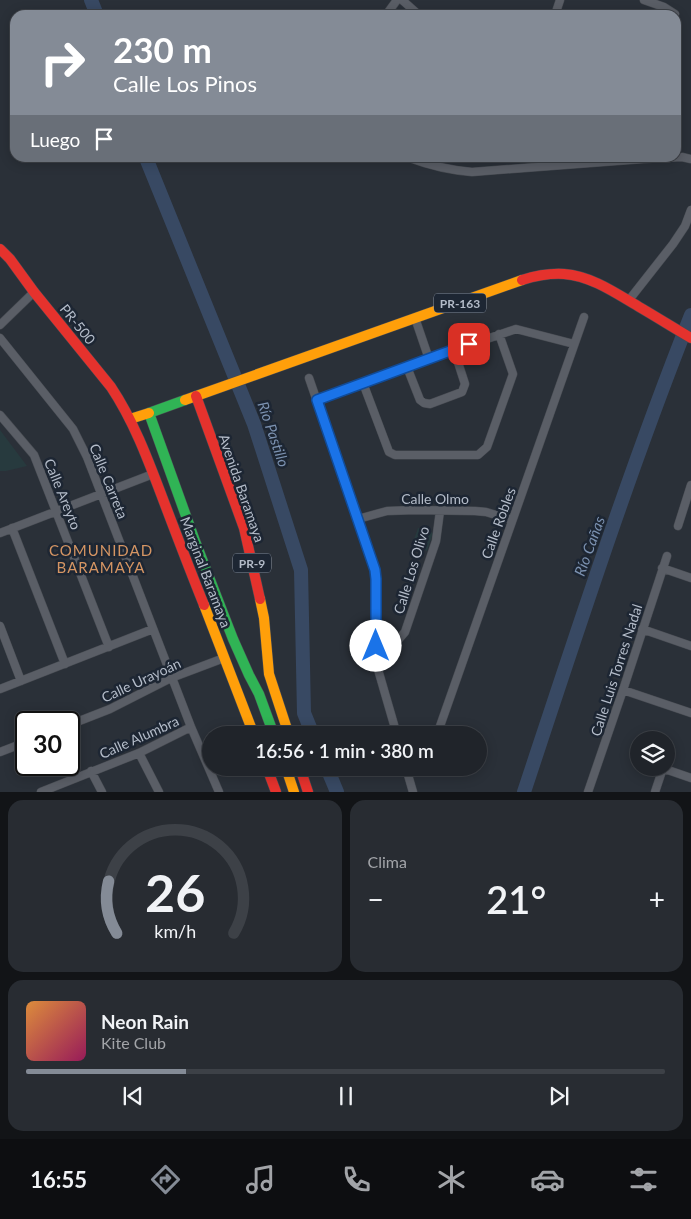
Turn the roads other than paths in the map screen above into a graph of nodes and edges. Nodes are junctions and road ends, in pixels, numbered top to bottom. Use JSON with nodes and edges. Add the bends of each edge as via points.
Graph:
{"nodes":[{"id":1,"x":402,"y":0,"type":"edge"},
{"id":2,"x":644,"y":0,"type":"edge"},
{"id":3,"x":413,"y":10,"type":"edge"},
{"id":4,"x":669,"y":10,"type":"edge"},
{"id":5,"x":421,"y":162,"type":"edge"},
{"id":6,"x":542,"y":162,"type":"edge"},
{"id":7,"x":691,"y":210,"type":"edge"},
{"id":8,"x":0,"y":249,"type":"edge"},
{"id":9,"x":34,"y":292,"type":"junction"},
{"id":10,"x":629,"y":300,"type":"junction"},
{"id":11,"x":584,"y":317,"type":"dead end"},
{"id":12,"x":415,"y":318,"type":"junction"},
{"id":13,"x":0,"y":325,"type":"edge"},
{"id":14,"x":499,"y":334,"type":"junction"},
{"id":15,"x":0,"y":338,"type":"edge"},
{"id":16,"x":691,"y":338,"type":"edge"},
{"id":17,"x":574,"y":344,"type":"junction"},
{"id":18,"x":454,"y":350,"type":"junction"},
{"id":19,"x":429,"y":358,"type":"junction"},
{"id":20,"x":408,"y":366,"type":"junction"},
{"id":21,"x":309,"y":378,"type":"dead end"},
{"id":22,"x":363,"y":382,"type":"junction"},
{"id":23,"x":196,"y":396,"type":"junction"},
{"id":24,"x":317,"y":400,"type":"junction"},
{"id":25,"x":149,"y":413,"type":"junction"},
{"id":26,"x":0,"y":415,"type":"edge"},
{"id":27,"x":130,"y":419,"type":"junction"},
{"id":28,"x":153,"y":474,"type":"junction"},
{"id":29,"x":691,"y":485,"type":"edge"},
{"id":30,"x":101,"y":494,"type":"junction"},
{"id":31,"x":687,"y":510,"type":"edge"},
{"id":32,"x":56,"y":511,"type":"junction"},
{"id":33,"x":440,"y":511,"type":"junction"},
{"id":34,"x":358,"y":519,"type":"junction"},
{"id":35,"x":512,"y":520,"type":"junction"},
{"id":36,"x":678,"y":526,"type":"dead end"},
{"id":37,"x":12,"y":528,"type":"junction"},
{"id":38,"x":0,"y":533,"type":"edge"},
{"id":39,"x":667,"y":556,"type":"dead end"},
{"id":40,"x":662,"y":568,"type":"junction"},
{"id":41,"x":691,"y":578,"type":"edge"},
{"id":42,"x":0,"y":626,"type":"edge"},
{"id":43,"x":153,"y":629,"type":"junction"},
{"id":44,"x":642,"y":629,"type":"junction"},
{"id":45,"x":376,"y":646,"type":"junction"},
{"id":46,"x":691,"y":646,"type":"edge"},
{"id":47,"x":109,"y":647,"type":"junction"},
{"id":48,"x":224,"y":658,"type":"junction"},
{"id":49,"x":65,"y":664,"type":"junction"},
{"id":50,"x":171,"y":678,"type":"junction"},
{"id":51,"x":21,"y":681,"type":"junction"},
{"id":52,"x":0,"y":689,"type":"edge"},
{"id":53,"x":623,"y":690,"type":"junction"},
{"id":54,"x":691,"y":712,"type":"edge"},
{"id":55,"x":80,"y":721,"type":"edge"},
{"id":56,"x":250,"y":726,"type":"edge"},
{"id":57,"x":271,"y":726,"type":"edge"},
{"id":58,"x":286,"y":726,"type":"edge"},
{"id":59,"x":394,"y":726,"type":"edge"},
{"id":60,"x":440,"y":726,"type":"edge"},
{"id":61,"x":191,"y":727,"type":"junction"},
{"id":62,"x":15,"y":746,"type":"edge"},
{"id":63,"x":0,"y":752,"type":"edge"},
{"id":64,"x":139,"y":753,"type":"junction"},
{"id":65,"x":91,"y":771,"type":"junction"},
{"id":66,"x":675,"y":772,"type":"edge"},
{"id":67,"x":270,"y":776,"type":"edge"},
{"id":68,"x":289,"y":776,"type":"edge"},
{"id":69,"x":303,"y":776,"type":"edge"},
{"id":70,"x":408,"y":776,"type":"edge"},
{"id":71,"x":660,"y":776,"type":"edge"},
{"id":72,"x":691,"y":778,"type":"edge"},
{"id":73,"x":43,"y":791,"type":"edge"},
{"id":74,"x":102,"y":792,"type":"edge"},
{"id":75,"x":160,"y":792,"type":"edge"},
{"id":76,"x":219,"y":792,"type":"edge"},
{"id":77,"x":276,"y":792,"type":"edge"},
{"id":78,"x":294,"y":792,"type":"edge"},
{"id":79,"x":308,"y":792,"type":"edge"},
{"id":80,"x":413,"y":792,"type":"edge"},
{"id":81,"x":588,"y":792,"type":"edge"},
{"id":82,"x":655,"y":792,"type":"edge"}],
"edges":[{"from":1,"to":3,"type":"street"},
{"from":2,"to":4,"type":"street"},
{"from":5,"to":6,"type":"street","via":[[472,172]]},
{"from":7,"to":10,"type":"street","via":[[673,244]]},
{"from":8,"to":9,"type":"main road","name":"PR-500","number":"PR-500"},
{"from":9,"to":13,"type":"street"},
{"from":9,"to":27,"type":"main road","name":"PR-500","number":"PR-500","via":[[111,386]]},
{"from":10,"to":12,"type":"main road","number":"PR-163","via":[[590,280],[570,275],[545,275]]},
{"from":10,"to":16,"type":"main road","number":"PR-163"},
{"from":11,"to":17,"type":"street","name":"Calle Robles"},
{"from":12,"to":19,"type":"street"},
{"from":12,"to":23,"type":"main road","number":"PR-163"},
{"from":14,"to":17,"type":"street","via":[[516,328]]},
{"from":14,"to":18,"type":"street"},
{"from":14,"to":22,"type":"street","via":[[513,374],[487,447],[478,454],[395,455],[389,452]]},
{"from":15,"to":30,"type":"street","name":"Calle Carreta","via":[[73,429]]},
{"from":17,"to":35,"type":"street","name":"Calle Robles"},
{"from":18,"to":19,"type":"street"},
{"from":18,"to":20,"type":"street","via":[[465,384],[462,392],[430,404],[420,400]]},
{"from":19,"to":20,"type":"street"},
{"from":20,"to":22,"type":"street"},
{"from":21,"to":24,"type":"street"},
{"from":22,"to":24,"type":"street"},
{"from":23,"to":25,"type":"main road","number":"PR-163"},
{"from":23,"to":58,"type":"main road","name":"Avenida Baramaya","number":"PR-9","via":[[244,528],[264,618],[269,674]]},
{"from":24,"to":34,"type":"street"},
{"from":25,"to":27,"type":"main road","number":"PR-163"},
{"from":25,"to":57,"type":"main road","via":[[233,639]]},
{"from":26,"to":32,"type":"street","name":"Calle Areyto","via":[[34,456]]},
{"from":27,"to":28,"type":"main road","name":"Marginal Baramaya"},
{"from":28,"to":30,"type":"street"},
{"from":28,"to":48,"type":"main road","name":"Marginal Baramaya"},
{"from":29,"to":31,"type":"street"},
{"from":30,"to":32,"type":"street"},
{"from":30,"to":43,"type":"street","name":"Calle Carreta"},
{"from":31,"to":36,"type":"street"},
{"from":32,"to":37,"type":"street"},
{"from":32,"to":47,"type":"street","name":"Calle Areyto"},
{"from":33,"to":34,"type":"street","name":"Calle Olmo","via":[[387,511]]},
{"from":33,"to":35,"type":"street","name":"Calle Olmo","via":[[486,512]]},
{"from":33,"to":45,"type":"street","name":"Calle Los Olivo","via":[[436,542],[405,632],[398,640]]},
{"from":34,"to":45,"type":"street","via":[[375,570]]},
{"from":35,"to":60,"type":"street","name":"Calle Robles"},
{"from":37,"to":38,"type":"street"},
{"from":37,"to":49,"type":"street"},
{"from":39,"to":40,"type":"street","name":"Calle Luis Torres Nadal"},
{"from":40,"to":41,"type":"street"},
{"from":40,"to":44,"type":"street","name":"Calle Luis Torres Nadal"},
{"from":42,"to":51,"type":"street"},
{"from":43,"to":47,"type":"street"},
{"from":43,"to":50,"type":"street","name":"Calle Carreta"},
{"from":44,"to":46,"type":"street"},
{"from":44,"to":53,"type":"street","name":"Calle Luis Torres Nadal"},
{"from":45,"to":59,"type":"street","via":[[377,666]]},
{"from":47,"to":49,"type":"street"},
{"from":48,"to":50,"type":"street","name":"Calle Urayoán"},
{"from":48,"to":56,"type":"main road","name":"Marginal Baramaya"},
{"from":49,"to":51,"type":"street"},
{"from":50,"to":55,"type":"street","name":"Calle Urayoán"},
{"from":50,"to":61,"type":"street","name":"Calle Carreta"},
{"from":51,"to":52,"type":"street"},
{"from":53,"to":54,"type":"street"},
{"from":53,"to":81,"type":"street","name":"Calle Luis Torres Nadal"},
{"from":61,"to":64,"type":"street","name":"Calle Alumbra"},
{"from":61,"to":76,"type":"street","name":"Calle Carreta"},
{"from":62,"to":63,"type":"street"},
{"from":64,"to":65,"type":"street","name":"Calle Alumbra"},
{"from":64,"to":75,"type":"street"},
{"from":65,"to":73,"type":"street","name":"Calle Alumbra"},
{"from":65,"to":74,"type":"street"},
{"from":66,"to":72,"type":"street"},
{"from":67,"to":77,"type":"main road"},
{"from":68,"to":78,"type":"main road"},
{"from":69,"to":79,"type":"main road"},
{"from":70,"to":80,"type":"street"},
{"from":71,"to":82,"type":"street"}]}
